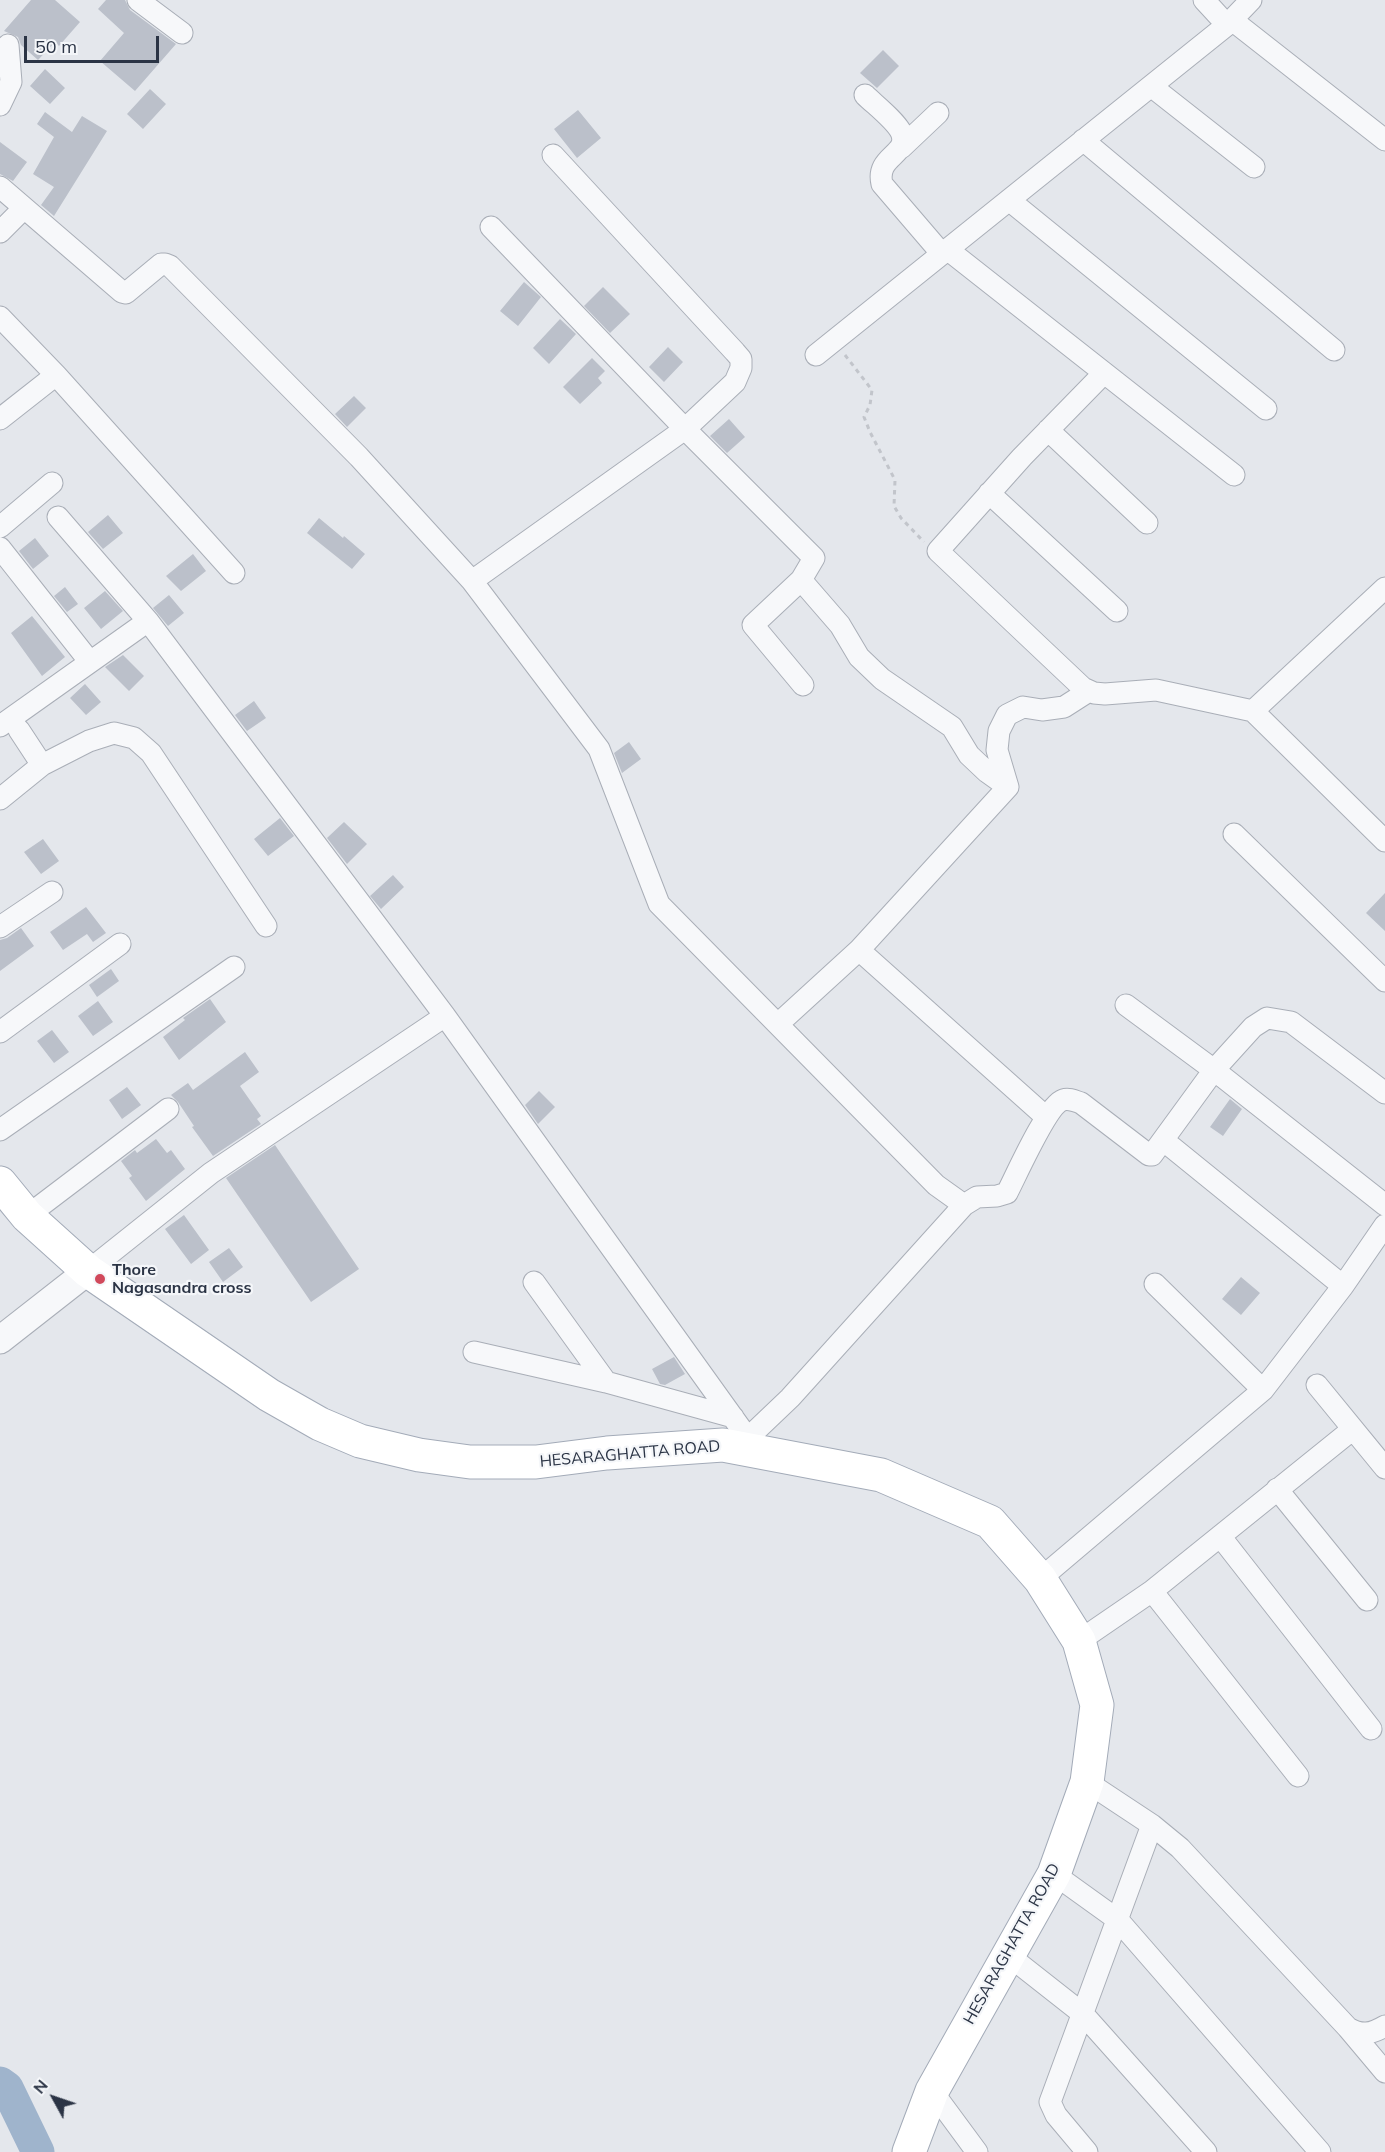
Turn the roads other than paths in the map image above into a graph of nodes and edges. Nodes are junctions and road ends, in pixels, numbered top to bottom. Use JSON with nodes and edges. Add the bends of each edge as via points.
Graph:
{"nodes":[{"id":1,"x":138,"y":0,"type":"edge"},
{"id":2,"x":1204,"y":0,"type":"edge"},
{"id":3,"x":1251,"y":0,"type":"edge"},
{"id":4,"x":1230,"y":22,"type":"junction"},
{"id":5,"x":182,"y":33,"type":"dead end"},
{"id":6,"x":8,"y":45,"type":"dead end"},
{"id":7,"x":1151,"y":86,"type":"junction"},
{"id":8,"x":865,"y":95,"type":"dead end"},
{"id":9,"x":0,"y":105,"type":"edge"},
{"id":10,"x":938,"y":113,"type":"dead end"},
{"id":11,"x":1083,"y":140,"type":"junction"},
{"id":12,"x":1385,"y":140,"type":"edge"},
{"id":13,"x":901,"y":148,"type":"junction"},
{"id":14,"x":553,"y":155,"type":"dead end"},
{"id":15,"x":1254,"y":167,"type":"dead end"},
{"id":16,"x":0,"y":187,"type":"edge"},
{"id":17,"x":1009,"y":200,"type":"junction"},
{"id":18,"x":24,"y":208,"type":"junction"},
{"id":19,"x":492,"y":226,"type":"dead end"},
{"id":20,"x":0,"y":232,"type":"edge"},
{"id":21,"x":945,"y":251,"type":"junction"},
{"id":22,"x":0,"y":317,"type":"edge"},
{"id":23,"x":1334,"y":350,"type":"dead end"},
{"id":24,"x":816,"y":355,"type":"dead end"},
{"id":25,"x":1104,"y":373,"type":"junction"},
{"id":26,"x":56,"y":375,"type":"junction"},
{"id":27,"x":1266,"y":409,"type":"dead end"},
{"id":28,"x":0,"y":419,"type":"edge"},
{"id":29,"x":685,"y":429,"type":"junction"},
{"id":30,"x":1048,"y":430,"type":"junction"},
{"id":31,"x":1234,"y":475,"type":"dead end"},
{"id":32,"x":52,"y":483,"type":"dead end"},
{"id":33,"x":989,"y":493,"type":"junction"},
{"id":34,"x":58,"y":517,"type":"dead end"},
{"id":35,"x":1147,"y":522,"type":"dead end"},
{"id":36,"x":0,"y":527,"type":"edge"},
{"id":37,"x":0,"y":548,"type":"edge"},
{"id":38,"x":234,"y":573,"type":"dead end"},
{"id":39,"x":801,"y":580,"type":"junction"},
{"id":40,"x":472,"y":581,"type":"junction"},
{"id":41,"x":1385,"y":588,"type":"edge"},
{"id":42,"x":1117,"y":611,"type":"dead end"},
{"id":43,"x":148,"y":621,"type":"junction"},
{"id":44,"x":90,"y":662,"type":"junction"},
{"id":45,"x":803,"y":685,"type":"dead end"},
{"id":46,"x":1089,"y":691,"type":"junction"},
{"id":47,"x":1253,"y":711,"type":"junction"},
{"id":48,"x":9,"y":728,"type":"edge"},
{"id":49,"x":42,"y":765,"type":"junction"},
{"id":50,"x":1008,"y":787,"type":"junction"},
{"id":51,"x":0,"y":799,"type":"edge"},
{"id":52,"x":1234,"y":834,"type":"dead end"},
{"id":53,"x":1385,"y":841,"type":"edge"},
{"id":54,"x":52,"y":892,"type":"dead end"},
{"id":55,"x":266,"y":926,"type":"dead end"},
{"id":56,"x":0,"y":927,"type":"edge"},
{"id":57,"x":120,"y":944,"type":"dead end"},
{"id":58,"x":859,"y":950,"type":"junction"},
{"id":59,"x":234,"y":967,"type":"dead end"},
{"id":60,"x":1385,"y":981,"type":"edge"},
{"id":61,"x":1126,"y":1005,"type":"dead end"},
{"id":62,"x":445,"y":1016,"type":"junction"},
{"id":63,"x":778,"y":1024,"type":"junction"},
{"id":64,"x":0,"y":1032,"type":"edge"},
{"id":65,"x":1214,"y":1070,"type":"junction"},
{"id":66,"x":1385,"y":1093,"type":"edge"},
{"id":67,"x":168,"y":1109,"type":"dead end"},
{"id":68,"x":1046,"y":1118,"type":"junction"},
{"id":69,"x":0,"y":1130,"type":"edge"},
{"id":70,"x":1163,"y":1140,"type":"junction"},
{"id":71,"x":0,"y":1183,"type":"edge"},
{"id":72,"x":964,"y":1205,"type":"junction"},
{"id":73,"x":1385,"y":1205,"type":"edge"},
{"id":74,"x":27,"y":1216,"type":"junction"},
{"id":75,"x":1382,"y":1233,"type":"edge"},
{"id":76,"x":88,"y":1271,"type":"junction"},
{"id":77,"x":534,"y":1282,"type":"dead end"},
{"id":78,"x":1155,"y":1284,"type":"dead end"},
{"id":79,"x":1343,"y":1286,"type":"junction"},
{"id":80,"x":0,"y":1340,"type":"edge"},
{"id":81,"x":474,"y":1352,"type":"dead end"},
{"id":82,"x":606,"y":1382,"type":"junction"},
{"id":83,"x":1317,"y":1385,"type":"dead end"},
{"id":84,"x":1263,"y":1390,"type":"junction"},
{"id":85,"x":733,"y":1417,"type":"junction"},
{"id":86,"x":1353,"y":1429,"type":"junction"},
{"id":87,"x":752,"y":1445,"type":"junction"},
{"id":88,"x":1385,"y":1468,"type":"edge"},
{"id":89,"x":1277,"y":1489,"type":"junction"},
{"id":90,"x":1220,"y":1536,"type":"junction"},
{"id":91,"x":1040,"y":1579,"type":"junction"},
{"id":92,"x":1152,"y":1591,"type":"junction"},
{"id":93,"x":1366,"y":1600,"type":"dead end"},
{"id":94,"x":1079,"y":1641,"type":"junction"},
{"id":95,"x":1371,"y":1729,"type":"dead end"},
{"id":96,"x":1298,"y":1776,"type":"dead end"},
{"id":97,"x":1087,"y":1782,"type":"junction"},
{"id":98,"x":1152,"y":1825,"type":"junction"},
{"id":99,"x":1054,"y":1874,"type":"junction"},
{"id":100,"x":1118,"y":1920,"type":"junction"},
{"id":101,"x":1008,"y":1955,"type":"junction"},
{"id":102,"x":1083,"y":2014,"type":"junction"},
{"id":103,"x":1385,"y":2026,"type":"edge"},
{"id":104,"x":1348,"y":2028,"type":"junction"},
{"id":105,"x":1385,"y":2072,"type":"edge"},
{"id":106,"x":932,"y":2091,"type":"junction"},
{"id":107,"x":909,"y":2152,"type":"edge"},
{"id":108,"x":977,"y":2152,"type":"edge"},
{"id":109,"x":1087,"y":2152,"type":"edge"},
{"id":110,"x":1206,"y":2152,"type":"edge"},
{"id":111,"x":1320,"y":2152,"type":"edge"}],
"edges":[{"from":1,"to":5,"type":"street"},
{"from":2,"to":4,"type":"street"},
{"from":3,"to":4,"type":"street"},
{"from":4,"to":7,"type":"street"},
{"from":4,"to":12,"type":"street"},
{"from":6,"to":9,"type":"street","via":[[10,82]]},
{"from":7,"to":11,"type":"street"},
{"from":7,"to":15,"type":"street"},
{"from":8,"to":13,"type":"street","via":[[900,130]]},
{"from":10,"to":13,"type":"street"},
{"from":11,"to":17,"type":"street"},
{"from":11,"to":23,"type":"street"},
{"from":13,"to":21,"type":"street","via":[[883,165],[882,184]]},
{"from":14,"to":29,"type":"street","via":[[741,359],[735,382]]},
{"from":16,"to":18,"type":"street"},
{"from":17,"to":21,"type":"street"},
{"from":17,"to":27,"type":"street"},
{"from":18,"to":20,"type":"street"},
{"from":18,"to":40,"type":"street","via":[[122,292],[126,293],[161,264],[170,266],[359,457]]},
{"from":19,"to":29,"type":"street"},
{"from":21,"to":24,"type":"street"},
{"from":21,"to":25,"type":"street"},
{"from":22,"to":26,"type":"street"},
{"from":25,"to":30,"type":"street"},
{"from":25,"to":31,"type":"street"},
{"from":26,"to":28,"type":"street"},
{"from":26,"to":38,"type":"street"},
{"from":29,"to":39,"type":"street","via":[[814,558]]},
{"from":29,"to":40,"type":"street"},
{"from":30,"to":33,"type":"street"},
{"from":30,"to":35,"type":"street"},
{"from":32,"to":36,"type":"street"},
{"from":33,"to":42,"type":"street"},
{"from":33,"to":46,"type":"street","via":[[938,551]]},
{"from":34,"to":43,"type":"street"},
{"from":37,"to":44,"type":"street"},
{"from":39,"to":45,"type":"street","via":[[753,625]]},
{"from":39,"to":50,"type":"street","via":[[840,625],[859,657],[882,679],[952,727],[969,755]]},
{"from":40,"to":63,"type":"street","via":[[599,749],[659,904]]},
{"from":41,"to":47,"type":"street"},
{"from":43,"to":44,"type":"street"},
{"from":43,"to":62,"type":"street"},
{"from":44,"to":48,"type":"street"},
{"from":46,"to":47,"type":"street","via":[[1156,690]]},
{"from":46,"to":50,"type":"street","via":[[1064,707],[1023,707],[1007,715],[999,731],[997,750]]},
{"from":47,"to":53,"type":"street"},
{"from":48,"to":49,"type":"street"},
{"from":49,"to":51,"type":"street"},
{"from":49,"to":55,"type":"street","via":[[88,741],[114,733],[134,738],[151,753]]},
{"from":50,"to":58,"type":"street"},
{"from":52,"to":60,"type":"street"},
{"from":54,"to":56,"type":"street"},
{"from":57,"to":64,"type":"street"},
{"from":58,"to":63,"type":"street"},
{"from":58,"to":68,"type":"street"},
{"from":59,"to":69,"type":"street"},
{"from":61,"to":65,"type":"street"},
{"from":62,"to":76,"type":"street","via":[[211,1173]]},
{"from":62,"to":85,"type":"street"},
{"from":63,"to":72,"type":"street","via":[[936,1185]]},
{"from":65,"to":66,"type":"street","via":[[1253,1027],[1267,1018],[1278,1019],[1291,1022]]},
{"from":65,"to":70,"type":"street"},
{"from":65,"to":73,"type":"street"},
{"from":67,"to":74,"type":"street"},
{"from":68,"to":70,"type":"street","via":[[1054,1105],[1070,1100],[1081,1103],[1149,1155]]},
{"from":68,"to":72,"type":"street","via":[[1007,1193],[977,1197]]},
{"from":70,"to":79,"type":"street"},
{"from":71,"to":74,"type":"main road","name":"HESARAGHATTA ROAD"},
{"from":72,"to":87,"type":"street"},
{"from":74,"to":76,"type":"main road","name":"HESARAGHATTA ROAD"},
{"from":75,"to":79,"type":"street"},
{"from":76,"to":80,"type":"street"},
{"from":76,"to":87,"type":"main road","name":"HESARAGHATTA ROAD","via":[[269,1395],[360,1441],[470,1462],[536,1462]]},
{"from":77,"to":82,"type":"street"},
{"from":78,"to":84,"type":"street"},
{"from":79,"to":84,"type":"street"},
{"from":81,"to":82,"type":"street"},
{"from":82,"to":85,"type":"street"},
{"from":83,"to":86,"type":"street"},
{"from":84,"to":91,"type":"street"},
{"from":85,"to":87,"type":"street"},
{"from":86,"to":88,"type":"street"},
{"from":86,"to":89,"type":"street"},
{"from":87,"to":91,"type":"main road","name":"HESARAGHATTA ROAD","via":[[880,1475],[990,1522]]},
{"from":89,"to":90,"type":"street"},
{"from":89,"to":93,"type":"street"},
{"from":90,"to":92,"type":"street"},
{"from":90,"to":95,"type":"street"},
{"from":91,"to":94,"type":"main road","name":"HESARAGHATTA ROAD"},
{"from":92,"to":94,"type":"street"},
{"from":92,"to":96,"type":"street"},
{"from":94,"to":97,"type":"main road","name":"HESARAGHATTA ROAD","via":[[1097,1705]]},
{"from":97,"to":98,"type":"street"},
{"from":97,"to":99,"type":"main road","name":"HESARAGHATTA ROAD"},
{"from":98,"to":100,"type":"street"},
{"from":98,"to":104,"type":"street","via":[[1180,1848]]},
{"from":99,"to":100,"type":"street"},
{"from":99,"to":101,"type":"main road","name":"HESARAGHATTA ROAD"},
{"from":100,"to":102,"type":"street"},
{"from":100,"to":111,"type":"street"},
{"from":101,"to":102,"type":"street"},
{"from":101,"to":106,"type":"main road","name":"HESARAGHATTA ROAD"},
{"from":102,"to":109,"type":"street","via":[[1050,2102]]},
{"from":102,"to":110,"type":"street"},
{"from":103,"to":104,"type":"street","via":[[1359,2034]]},
{"from":104,"to":105,"type":"street"},
{"from":106,"to":107,"type":"main road","name":"HESARAGHATTA ROAD"},
{"from":106,"to":108,"type":"street"}]}
